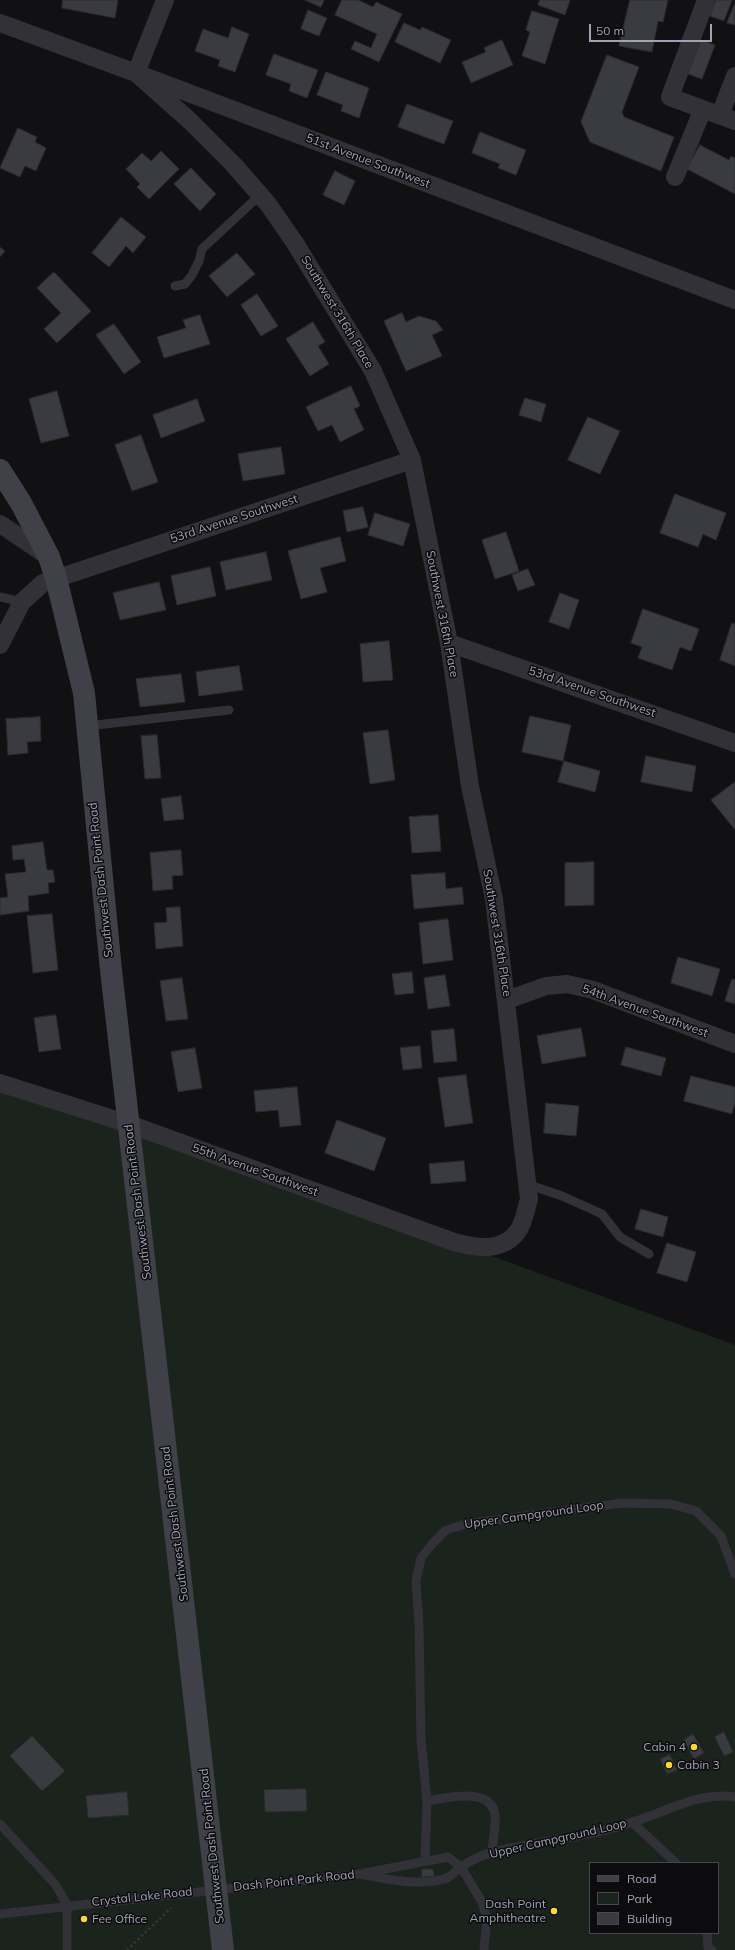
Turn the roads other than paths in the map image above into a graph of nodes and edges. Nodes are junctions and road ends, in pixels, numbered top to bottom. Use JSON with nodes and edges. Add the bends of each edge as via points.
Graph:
{"nodes":[{"id":1,"x":164,"y":0,"type":"edge"},
{"id":2,"x":706,"y":0,"type":"edge"},
{"id":3,"x":0,"y":23,"type":"edge"},
{"id":4,"x":136,"y":73,"type":"junction"},
{"id":5,"x":735,"y":76,"type":"edge"},
{"id":6,"x":703,"y":109,"type":"junction"},
{"id":7,"x":727,"y":118,"type":"edge"},
{"id":8,"x":675,"y":177,"type":"dead end"},
{"id":9,"x":260,"y":195,"type":"junction"},
{"id":10,"x":175,"y":286,"type":"dead end"},
{"id":11,"x":735,"y":300,"type":"edge"},
{"id":12,"x":412,"y":460,"type":"junction"},
{"id":13,"x":0,"y":470,"type":"edge"},
{"id":14,"x":0,"y":524,"type":"edge"},
{"id":15,"x":49,"y":557,"type":"junction"},
{"id":16,"x":56,"y":578,"type":"junction"},
{"id":17,"x":0,"y":597,"type":"edge"},
{"id":18,"x":22,"y":602,"type":"junction"},
{"id":19,"x":450,"y":643,"type":"junction"},
{"id":20,"x":0,"y":645,"type":"edge"},
{"id":21,"x":229,"y":710,"type":"dead end"},
{"id":22,"x":87,"y":726,"type":"junction"},
{"id":23,"x":735,"y":743,"type":"edge"},
{"id":24,"x":507,"y":1000,"type":"junction"},
{"id":25,"x":735,"y":1044,"type":"edge"},
{"id":26,"x":0,"y":1083,"type":"edge"},
{"id":27,"x":129,"y":1124,"type":"junction"},
{"id":28,"x":527,"y":1184,"type":"junction"},
{"id":29,"x":510,"y":1239,"type":"joint"},
{"id":30,"x":649,"y":1254,"type":"dead end"},
{"id":31,"x":735,"y":1574,"type":"edge"},
{"id":32,"x":735,"y":1797,"type":"edge"},
{"id":33,"x":427,"y":1801,"type":"junction"},
{"id":34,"x":633,"y":1823,"type":"junction"},
{"id":35,"x":0,"y":1824,"type":"edge"},
{"id":36,"x":492,"y":1852,"type":"junction"},
{"id":37,"x":425,"y":1861,"type":"junction"},
{"id":38,"x":675,"y":1862,"type":"edge"},
{"id":39,"x":462,"y":1867,"type":"junction"},
{"id":40,"x":360,"y":1874,"type":"junction"},
{"id":41,"x":217,"y":1889,"type":"junction"},
{"id":42,"x":67,"y":1905,"type":"junction"},
{"id":43,"x":0,"y":1914,"type":"edge"},
{"id":44,"x":706,"y":1934,"type":"edge"},
{"id":45,"x":67,"y":1950,"type":"edge"},
{"id":46,"x":223,"y":1950,"type":"edge"},
{"id":47,"x":484,"y":1950,"type":"edge"},
{"id":48,"x":712,"y":1950,"type":"edge"}],
"edges":[{"from":1,"to":4,"type":"street"},
{"from":2,"to":6,"type":"street","via":[[670,97]]},
{"from":3,"to":4,"type":"street","name":"51st Avenue Southwest"},
{"from":4,"to":9,"type":"street","name":"Southwest 316th Place","via":[[190,121]]},
{"from":4,"to":11,"type":"street","name":"51st Avenue Southwest"},
{"from":5,"to":7,"type":"street"},
{"from":6,"to":7,"type":"street"},
{"from":6,"to":8,"type":"street"},
{"from":9,"to":10,"type":"lane","via":[[202,248],[199,262],[192,275],[185,284]]},
{"from":9,"to":12,"type":"street","name":"Southwest 316th Place","via":[[294,243],[373,371]]},
{"from":12,"to":16,"type":"street","name":"53rd Avenue Southwest"},
{"from":12,"to":19,"type":"street","name":"Southwest 316th Place"},
{"from":13,"to":15,"type":"main road","name":"Southwest Dash Point Road"},
{"from":14,"to":15,"type":"street"},
{"from":15,"to":16,"type":"main road","name":"Southwest Dash Point Road"},
{"from":16,"to":18,"type":"street","name":"53rd Avenue Southwest","via":[[43,583]]},
{"from":16,"to":22,"type":"main road","name":"Southwest Dash Point Road","via":[[84,693]]},
{"from":17,"to":18,"type":"lane"},
{"from":18,"to":20,"type":"street"},
{"from":19,"to":23,"type":"street","name":"53rd Avenue Southwest"},
{"from":19,"to":24,"type":"street","name":"Southwest 316th Place","via":[[470,786],[494,899]]},
{"from":21,"to":22,"type":"lane"},
{"from":22,"to":27,"type":"main road","name":"Southwest Dash Point Road","via":[[96,835]]},
{"from":24,"to":25,"type":"street","name":"54th Avenue Southwest","via":[[546,986],[567,984],[593,990]]},
{"from":24,"to":28,"type":"street","name":"Southwest 316th Place"},
{"from":26,"to":27,"type":"street","name":"55th Avenue Southwest"},
{"from":27,"to":29,"type":"street","name":"55th Avenue Southwest","via":[[454,1242],[476,1248],[492,1247]]},
{"from":27,"to":41,"type":"main road","name":"Southwest Dash Point Road"},
{"from":28,"to":29,"type":"street","name":"Southwest 316th Place","via":[[529,1199],[524,1216],[518,1231]]},
{"from":28,"to":30,"type":"lane","via":[[602,1214],[620,1237]]},
{"from":31,"to":33,"type":"lane","name":"Upper Campground Loop","via":[[721,1536],[696,1511],[671,1504],[622,1503],[466,1524],[446,1530],[421,1558],[416,1581],[421,1739]]},
{"from":32,"to":34,"type":"lane","name":"Upper Campground Loop","via":[[722,1795],[675,1806]]},
{"from":33,"to":36,"type":"lane","via":[[462,1795],[485,1800],[495,1814]]},
{"from":33,"to":37,"type":"lane","name":"Upper Campground Loop"},
{"from":34,"to":36,"type":"lane","name":"Upper Campground Loop"},
{"from":34,"to":38,"type":"lane","name":"Upper Campground Loop"},
{"from":35,"to":42,"type":"lane","via":[[55,1884]]},
{"from":36,"to":39,"type":"lane","name":"Upper Campground Loop"},
{"from":37,"to":39,"type":"lane","via":[[448,1858]]},
{"from":37,"to":40,"type":"lane"},
{"from":39,"to":40,"type":"lane","name":"Dash Point Park Road","via":[[448,1878],[432,1881],[400,1881]]},
{"from":39,"to":47,"type":"lane","via":[[482,1902],[487,1919]]},
{"from":40,"to":41,"type":"lane","name":"Dash Point Park Road"},
{"from":41,"to":42,"type":"lane","name":"Crystal Lake Road"},
{"from":41,"to":46,"type":"main road","name":"Southwest Dash Point Road"},
{"from":42,"to":43,"type":"lane","name":"Crystal Lake Road"},
{"from":42,"to":45,"type":"lane"},
{"from":44,"to":48,"type":"lane","via":[[708,1947]]}]}
